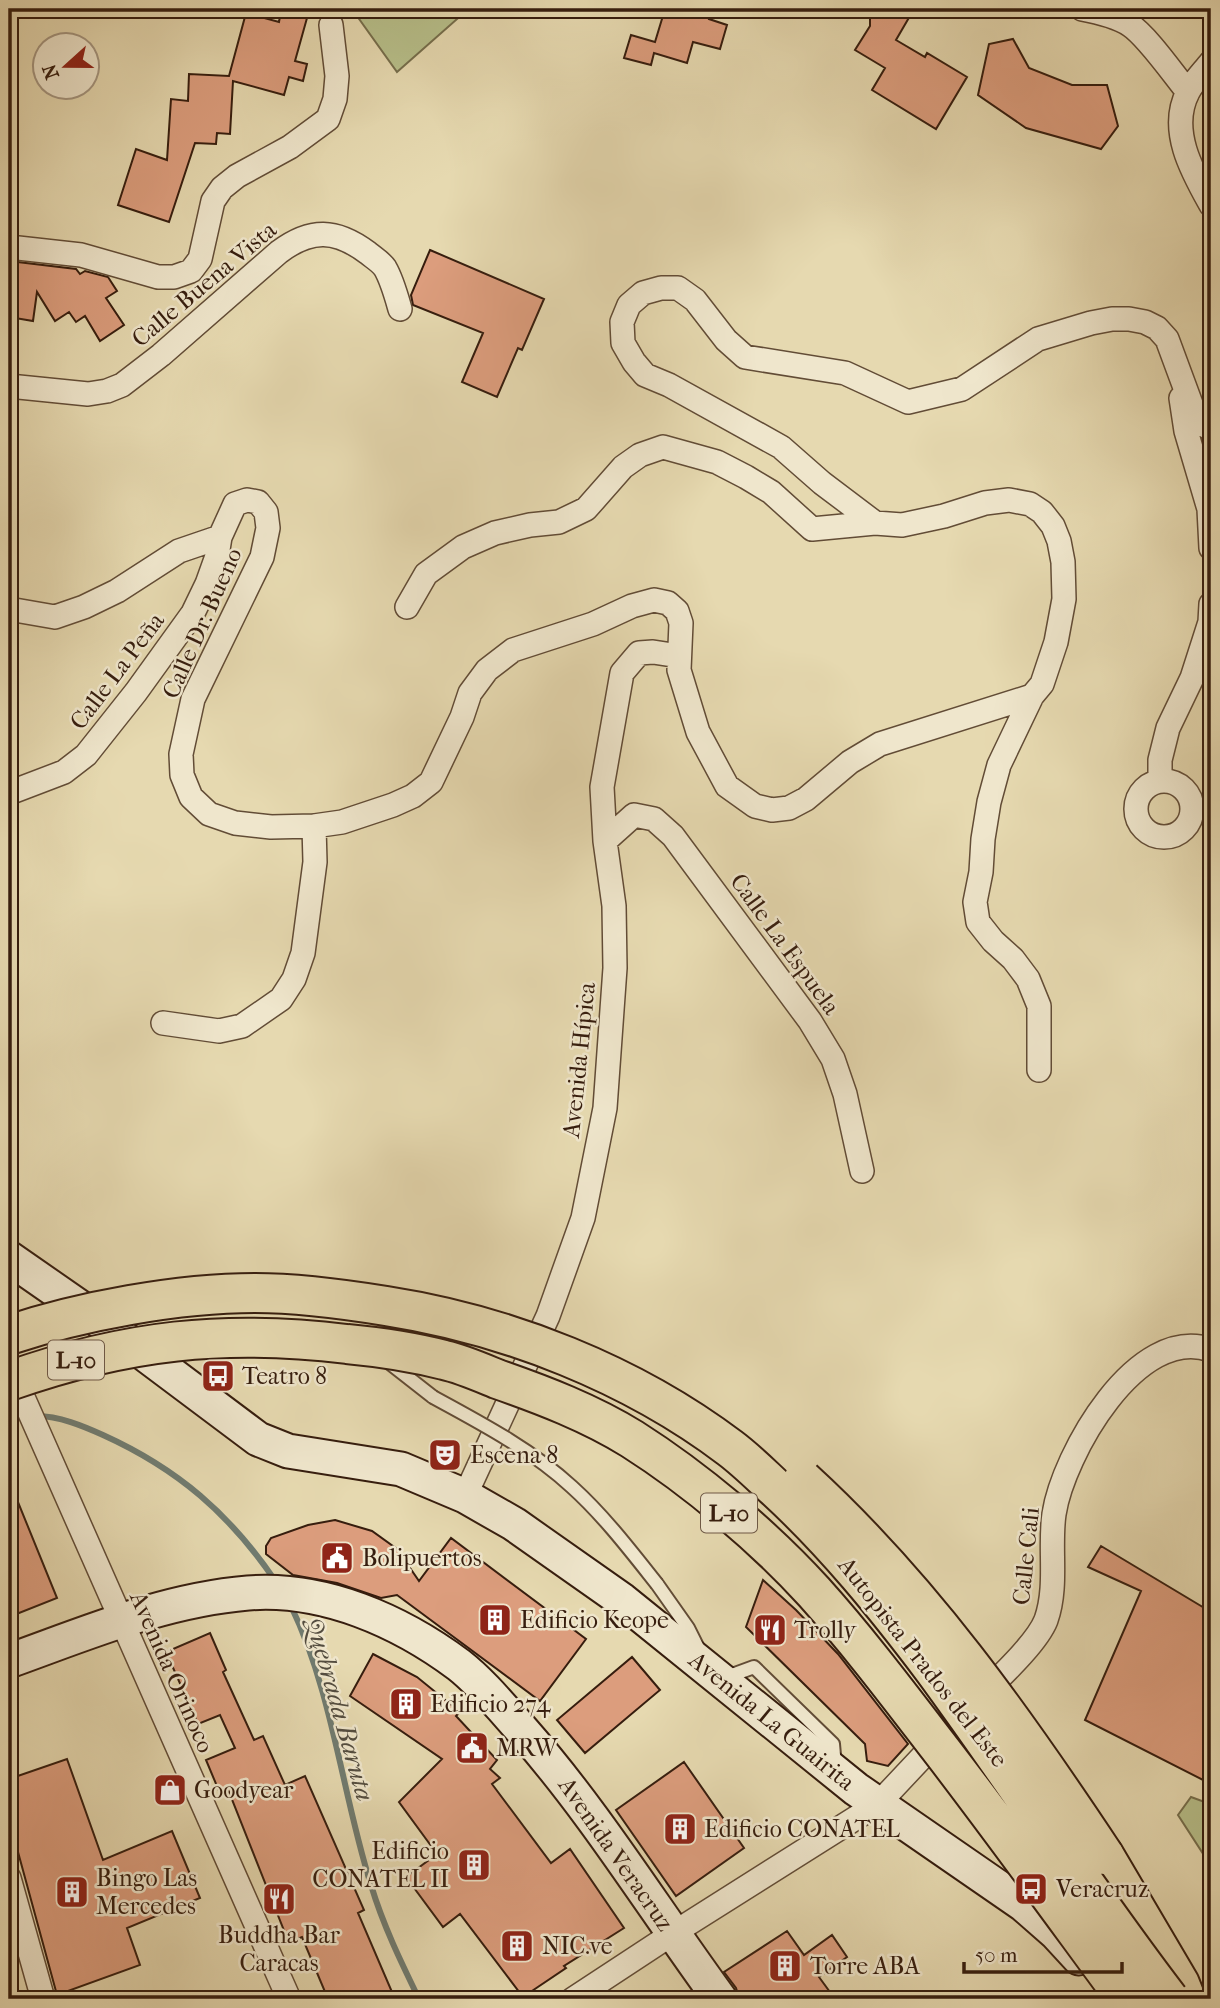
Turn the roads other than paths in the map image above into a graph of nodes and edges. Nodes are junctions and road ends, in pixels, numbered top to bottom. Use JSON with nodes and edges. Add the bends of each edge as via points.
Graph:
{"nodes":[{"id":1,"x":1082,"y":9,"type":"edge"},
{"id":2,"x":331,"y":25,"type":"dead end"},
{"id":3,"x":1211,"y":62,"type":"edge"},
{"id":4,"x":1188,"y":92,"type":"junction"},
{"id":5,"x":1211,"y":205,"type":"edge"},
{"id":6,"x":9,"y":247,"type":"edge"},
{"id":7,"x":400,"y":309,"type":"dead end"},
{"id":8,"x":1175,"y":357,"type":"junction"},
{"id":9,"x":9,"y":386,"type":"edge"},
{"id":10,"x":1211,"y":429,"type":"edge"},
{"id":11,"x":875,"y":523,"type":"junction"},
{"id":12,"x":220,"y":537,"type":"junction"},
{"id":13,"x":1211,"y":548,"type":"edge"},
{"id":14,"x":1211,"y":604,"type":"edge"},
{"id":15,"x":407,"y":607,"type":"dead end"},
{"id":16,"x":9,"y":609,"type":"edge"},
{"id":17,"x":679,"y":656,"type":"junction"},
{"id":18,"x":1032,"y":696,"type":"junction"},
{"id":19,"x":1160,"y":781,"type":"dead end"},
{"id":20,"x":9,"y":793,"type":"edge"},
{"id":21,"x":314,"y":826,"type":"junction"},
{"id":22,"x":605,"y":841,"type":"junction"},
{"id":23,"x":163,"y":1023,"type":"dead end"},
{"id":24,"x":1039,"y":1070,"type":"dead end"},
{"id":25,"x":862,"y":1171,"type":"dead end"},
{"id":26,"x":9,"y":1258,"type":"edge"},
{"id":27,"x":9,"y":1335,"type":"edge"},
{"id":28,"x":367,"y":1346,"type":"junction"},
{"id":29,"x":1208,"y":1351,"type":"edge"},
{"id":30,"x":9,"y":1364,"type":"edge"},
{"id":31,"x":9,"y":1381,"type":"edge"},
{"id":32,"x":732,"y":1449,"type":"junction"},
{"id":33,"x":465,"y":1496,"type":"junction"},
{"id":34,"x":121,"y":1620,"type":"junction"},
{"id":35,"x":9,"y":1661,"type":"edge"},
{"id":36,"x":714,"y":1675,"type":"junction"},
{"id":37,"x":878,"y":1804,"type":"junction"},
{"id":38,"x":9,"y":1878,"type":"edge"},
{"id":39,"x":673,"y":1934,"type":"junction"},
{"id":40,"x":17,"y":1938,"type":"edge"},
{"id":41,"x":43,"y":1999,"type":"edge"},
{"id":42,"x":289,"y":1999,"type":"edge"},
{"id":43,"x":573,"y":1999,"type":"edge"},
{"id":44,"x":720,"y":1999,"type":"edge"},
{"id":45,"x":1115,"y":1999,"type":"edge"},
{"id":46,"x":1126,"y":1999,"type":"edge"},
{"id":47,"x":1169,"y":1999,"type":"edge"},
{"id":48,"x":1186,"y":1999,"type":"edge"}],
"edges":[{"from":1,"to":4,"type":"street","via":[[1130,25]]},
{"from":2,"to":6,"type":"street","via":[[337,76],[328,119],[222,188],[213,201],[200,259],[191,271],[158,277],[81,255]]},
{"from":3,"to":4,"type":"street"},
{"from":4,"to":5,"type":"street","via":[[1182,110],[1183,146]]},
{"from":7,"to":9,"type":"street","name":"Calle Buena Vista","via":[[383,265],[351,241],[308,235],[279,252],[122,385],[88,394]]},
{"from":8,"to":10,"type":"street","via":[[1194,412]]},
{"from":8,"to":11,"type":"street","via":[[1157,328],[1129,318],[1101,321],[1038,340],[962,390],[908,402],[845,373],[745,357],[695,300],[678,288],[643,293],[629,304],[622,322],[622,343],[645,376],[781,447]]},
{"from":8,"to":13,"type":"street","via":[[1186,431],[1209,509]]},
{"from":11,"to":15,"type":"street","via":[[811,528],[771,492],[736,472],[663,447],[623,467],[586,509],[559,522],[495,533],[463,547],[426,574]]},
{"from":11,"to":18,"type":"street","via":[[902,525],[1009,500],[1042,512],[1059,541],[1064,599],[1056,642],[1042,684]]},
{"from":12,"to":16,"type":"street","name":"Calle Dr. Bueno","via":[[179,551],[117,591],[65,614],[55,617]]},
{"from":12,"to":20,"type":"street","name":"Calle La Peña","via":[[217,556],[193,613],[86,755],[64,772]]},
{"from":12,"to":21,"type":"street","name":"Calle Dr. Bueno","via":[[234,505],[258,502],[266,512],[262,557],[193,699],[181,754],[182,775],[191,797],[209,814],[235,823]]},
{"from":14,"to":19,"type":"street","via":[[1210,622],[1192,678],[1168,728]]},
{"from":17,"to":18,"type":"street","via":[[698,732],[727,786],[755,806],[772,810],[806,799],[849,762],[880,744]]},
{"from":17,"to":21,"type":"street","name":"Calle Dr. Bueno","via":[[681,622],[677,611],[654,600],[513,650],[488,670],[470,693],[432,782],[393,805]]},
{"from":17,"to":22,"type":"street","name":"Avenida Hípica","via":[[639,653],[622,673],[602,787]]},
{"from":18,"to":24,"type":"street","via":[[999,765],[975,902],[978,922],[1013,958],[1039,1006]]},
{"from":21,"to":23,"type":"street","via":[[315,862],[303,953],[281,999],[242,1026],[219,1031]]},
{"from":22,"to":25,"type":"street","name":"Calle La Espuela","via":[[634,816],[654,819],[673,836],[833,1059]]},
{"from":22,"to":33,"type":"street","name":"Avenida Hípica","via":[[614,906],[611,1043],[605,1108],[583,1218],[548,1316]]},
{"from":26,"to":33,"type":"street","name":"Avenida La Guairita","number":"L-10","via":[[258,1439],[288,1451],[401,1469]]},
{"from":27,"to":32,"type":"highway","name":"Autopista Prados del Este","number":"L-10","bridge":true,"via":[[100,1312],[198,1296],[256,1293],[414,1310],[500,1333],[604,1373],[670,1408]]},
{"from":28,"to":31,"type":"highway","name":"Autopista Prados del Este","number":"L-10","bridge":true,"via":[[230,1336],[156,1343],[66,1362]]},
{"from":28,"to":36,"type":"lane","bridge":true,"via":[[433,1397],[487,1426],[571,1486],[657,1584]]},
{"from":28,"to":46,"type":"highway","name":"Autopista Prados del Este","number":"L-10","bridge":true,"via":[[446,1360],[603,1422],[691,1481],[751,1532],[813,1591],[882,1673]]},
{"from":29,"to":37,"type":"street","name":"Calle Cali","via":[[1178,1348],[1141,1364],[1120,1384],[1080,1440],[1054,1511],[1049,1606],[1041,1630]]},
{"from":30,"to":34,"type":"street","name":"Avenida Orinoco"},
{"from":32,"to":47,"type":"highway","name":"Autopista Prados del Este","number":"L-10","bridge":true,"via":[[806,1516],[901,1625]]},
{"from":32,"to":48,"type":"highway","number":"L-10","bridge":true,"via":[[772,1460],[795,1473],[899,1577],[1034,1750],[1104,1855]]},
{"from":33,"to":36,"type":"street","name":"Avenida La Guairita","number":"L-10","via":[[566,1559]]},
{"from":34,"to":35,"type":"street","name":"Avenida Veracruz"},
{"from":34,"to":39,"type":"street","name":"Avenida Veracruz","via":[[201,1598],[251,1593],[308,1596],[349,1606],[419,1639],[461,1666],[562,1776]]},
{"from":34,"to":42,"type":"street","name":"Avenida Orinoco"},
{"from":36,"to":37,"type":"street","name":"Avenida La Guairita","number":"L-10"},
{"from":37,"to":39,"type":"street","name":"Calle Cali"},
{"from":37,"to":45,"type":"street","name":"Avenida La Guairita","number":"L-10","via":[[1024,1905],[1056,1933]]},
{"from":38,"to":40,"type":"street"},
{"from":39,"to":43,"type":"street","name":"Calle Cali"},
{"from":39,"to":44,"type":"street","name":"Avenida Veracruz"},
{"from":40,"to":41,"type":"street"}]}
